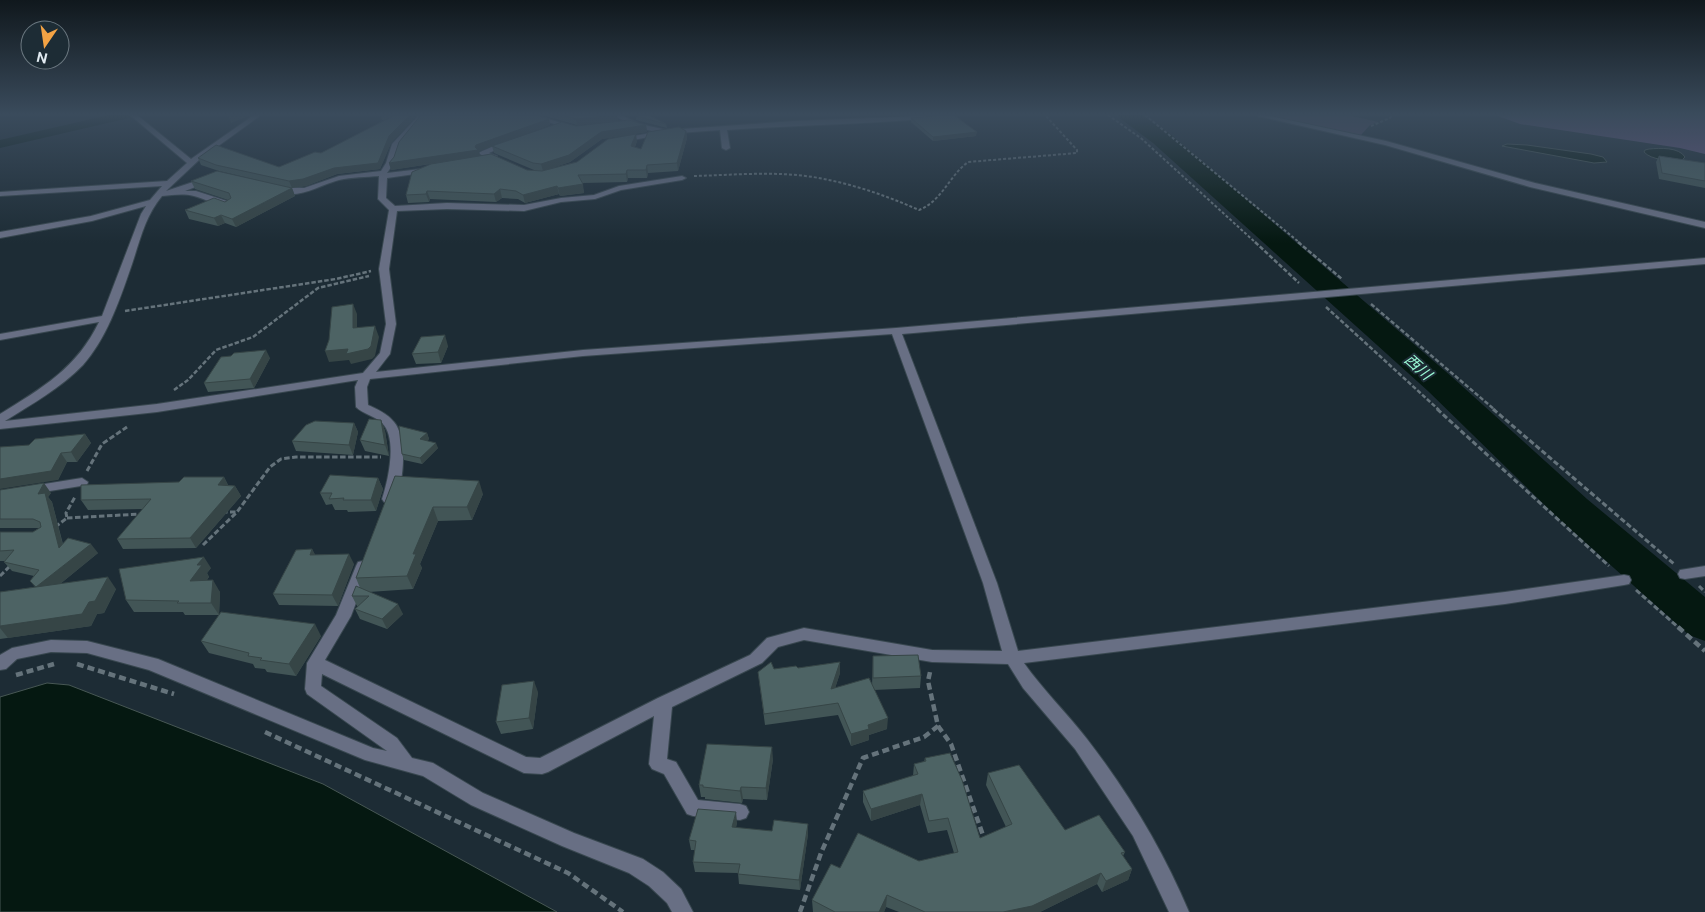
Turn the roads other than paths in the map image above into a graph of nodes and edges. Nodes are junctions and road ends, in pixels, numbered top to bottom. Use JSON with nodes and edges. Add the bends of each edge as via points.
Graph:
{"nodes":[{"id":1,"x":185,"y":158,"type":"edge"},
{"id":2,"x":199,"y":158,"type":"edge"},
{"id":3,"x":392,"y":158,"type":"edge"},
{"id":4,"x":494,"y":158,"type":"joint"},
{"id":5,"x":1434,"y":158,"type":"edge"},
{"id":6,"x":474,"y":162,"type":"edge"},
{"id":7,"x":506,"y":162,"type":"edge"},
{"id":8,"x":192,"y":163,"type":"junction"},
{"id":9,"x":441,"y":168,"type":"edge"},
{"id":10,"x":383,"y":174,"type":"junction"},
{"id":11,"x":219,"y":175,"type":"edge"},
{"id":12,"x":682,"y":178,"type":"road end"},
{"id":13,"x":169,"y":183,"type":"junction"},
{"id":14,"x":268,"y":187,"type":"edge"},
{"id":15,"x":171,"y":193,"type":"junction"},
{"id":16,"x":0,"y":194,"type":"edge"},
{"id":17,"x":156,"y":198,"type":"junction"},
{"id":18,"x":229,"y":205,"type":"edge"},
{"id":19,"x":393,"y":210,"type":"junction"},
{"id":20,"x":1705,"y":225,"type":"edge"},
{"id":21,"x":0,"y":235,"type":"edge"},
{"id":22,"x":1705,"y":261,"type":"edge"},
{"id":23,"x":107,"y":316,"type":"junction"},
{"id":24,"x":896,"y":331,"type":"junction"},
{"id":25,"x":0,"y":337,"type":"edge"},
{"id":26,"x":366,"y":376,"type":"junction"},
{"id":27,"x":0,"y":419,"type":"edge"},
{"id":28,"x":0,"y":425,"type":"edge"},
{"id":29,"x":82,"y":482,"type":"dead end"},
{"id":30,"x":0,"y":495,"type":"edge"},
{"id":31,"x":384,"y":513,"type":"edge"},
{"id":32,"x":370,"y":548,"type":"edge"},
{"id":33,"x":1705,"y":571,"type":"edge"},
{"id":34,"x":1685,"y":574,"type":"road end"},
{"id":35,"x":1624,"y":580,"type":"road end"},
{"id":36,"x":1012,"y":658,"type":"junction"},
{"id":37,"x":315,"y":663,"type":"junction"},
{"id":38,"x":0,"y":664,"type":"edge"},
{"id":39,"x":664,"y":703,"type":"junction"},
{"id":40,"x":406,"y":762,"type":"junction"},
{"id":41,"x":740,"y":812,"type":"dead end"},
{"id":42,"x":684,"y":912,"type":"edge"},
{"id":43,"x":1179,"y":912,"type":"edge"}],
"edges":[{"from":1,"to":8,"type":"street"},
{"from":2,"to":8,"type":"street"},
{"from":3,"to":10,"type":"street"},
{"from":4,"to":6,"type":"street"},
{"from":4,"to":7,"type":"street"},
{"from":5,"to":20,"type":"street","via":[[1533,185]]},
{"from":8,"to":13,"type":"street"},
{"from":9,"to":10,"type":"street"},
{"from":10,"to":14,"type":"street","via":[[337,178],[308,190],[292,192]]},
{"from":10,"to":19,"type":"street","via":[[382,199]]},
{"from":11,"to":15,"type":"street"},
{"from":12,"to":19,"type":"street","via":[[524,208],[446,206]]},
{"from":13,"to":16,"type":"street"},
{"from":13,"to":17,"type":"street"},
{"from":15,"to":17,"type":"street"},
{"from":15,"to":18,"type":"street","via":[[193,193]]},
{"from":17,"to":21,"type":"street","via":[[92,218]]},
{"from":17,"to":23,"type":"street","via":[[145,214]]},
{"from":19,"to":26,"type":"street","via":[[384,269],[391,324],[385,354]]},
{"from":22,"to":24,"type":"street"},
{"from":23,"to":25,"type":"street"},
{"from":23,"to":27,"type":"street","via":[[76,365]]},
{"from":24,"to":26,"type":"street","via":[[583,353]]},
{"from":24,"to":36,"type":"street","via":[[990,583]]},
{"from":26,"to":28,"type":"street","via":[[143,410]]},
{"from":26,"to":31,"type":"street","via":[[361,387],[362,407],[381,416],[393,429],[397,456],[391,495]]},
{"from":29,"to":30,"type":"street"},
{"from":32,"to":37,"type":"street","via":[[343,616]]},
{"from":33,"to":34,"type":"street"},
{"from":35,"to":36,"type":"street","via":[[1505,598]]},
{"from":36,"to":39,"type":"street","via":[[932,656],[804,634],[773,642],[756,659]]},
{"from":36,"to":43,"type":"street","via":[[1081,744],[1140,830]]},
{"from":37,"to":39,"type":"street","via":[[524,765],[542,766]]},
{"from":37,"to":40,"type":"street","via":[[313,689],[391,743]]},
{"from":38,"to":40,"type":"street","via":[[12,654],[51,646],[87,647],[152,664],[370,755]]},
{"from":39,"to":41,"type":"street","via":[[664,766],[693,808]]},
{"from":40,"to":42,"type":"street","via":[[427,769],[477,799],[636,866],[674,896]]}]}
